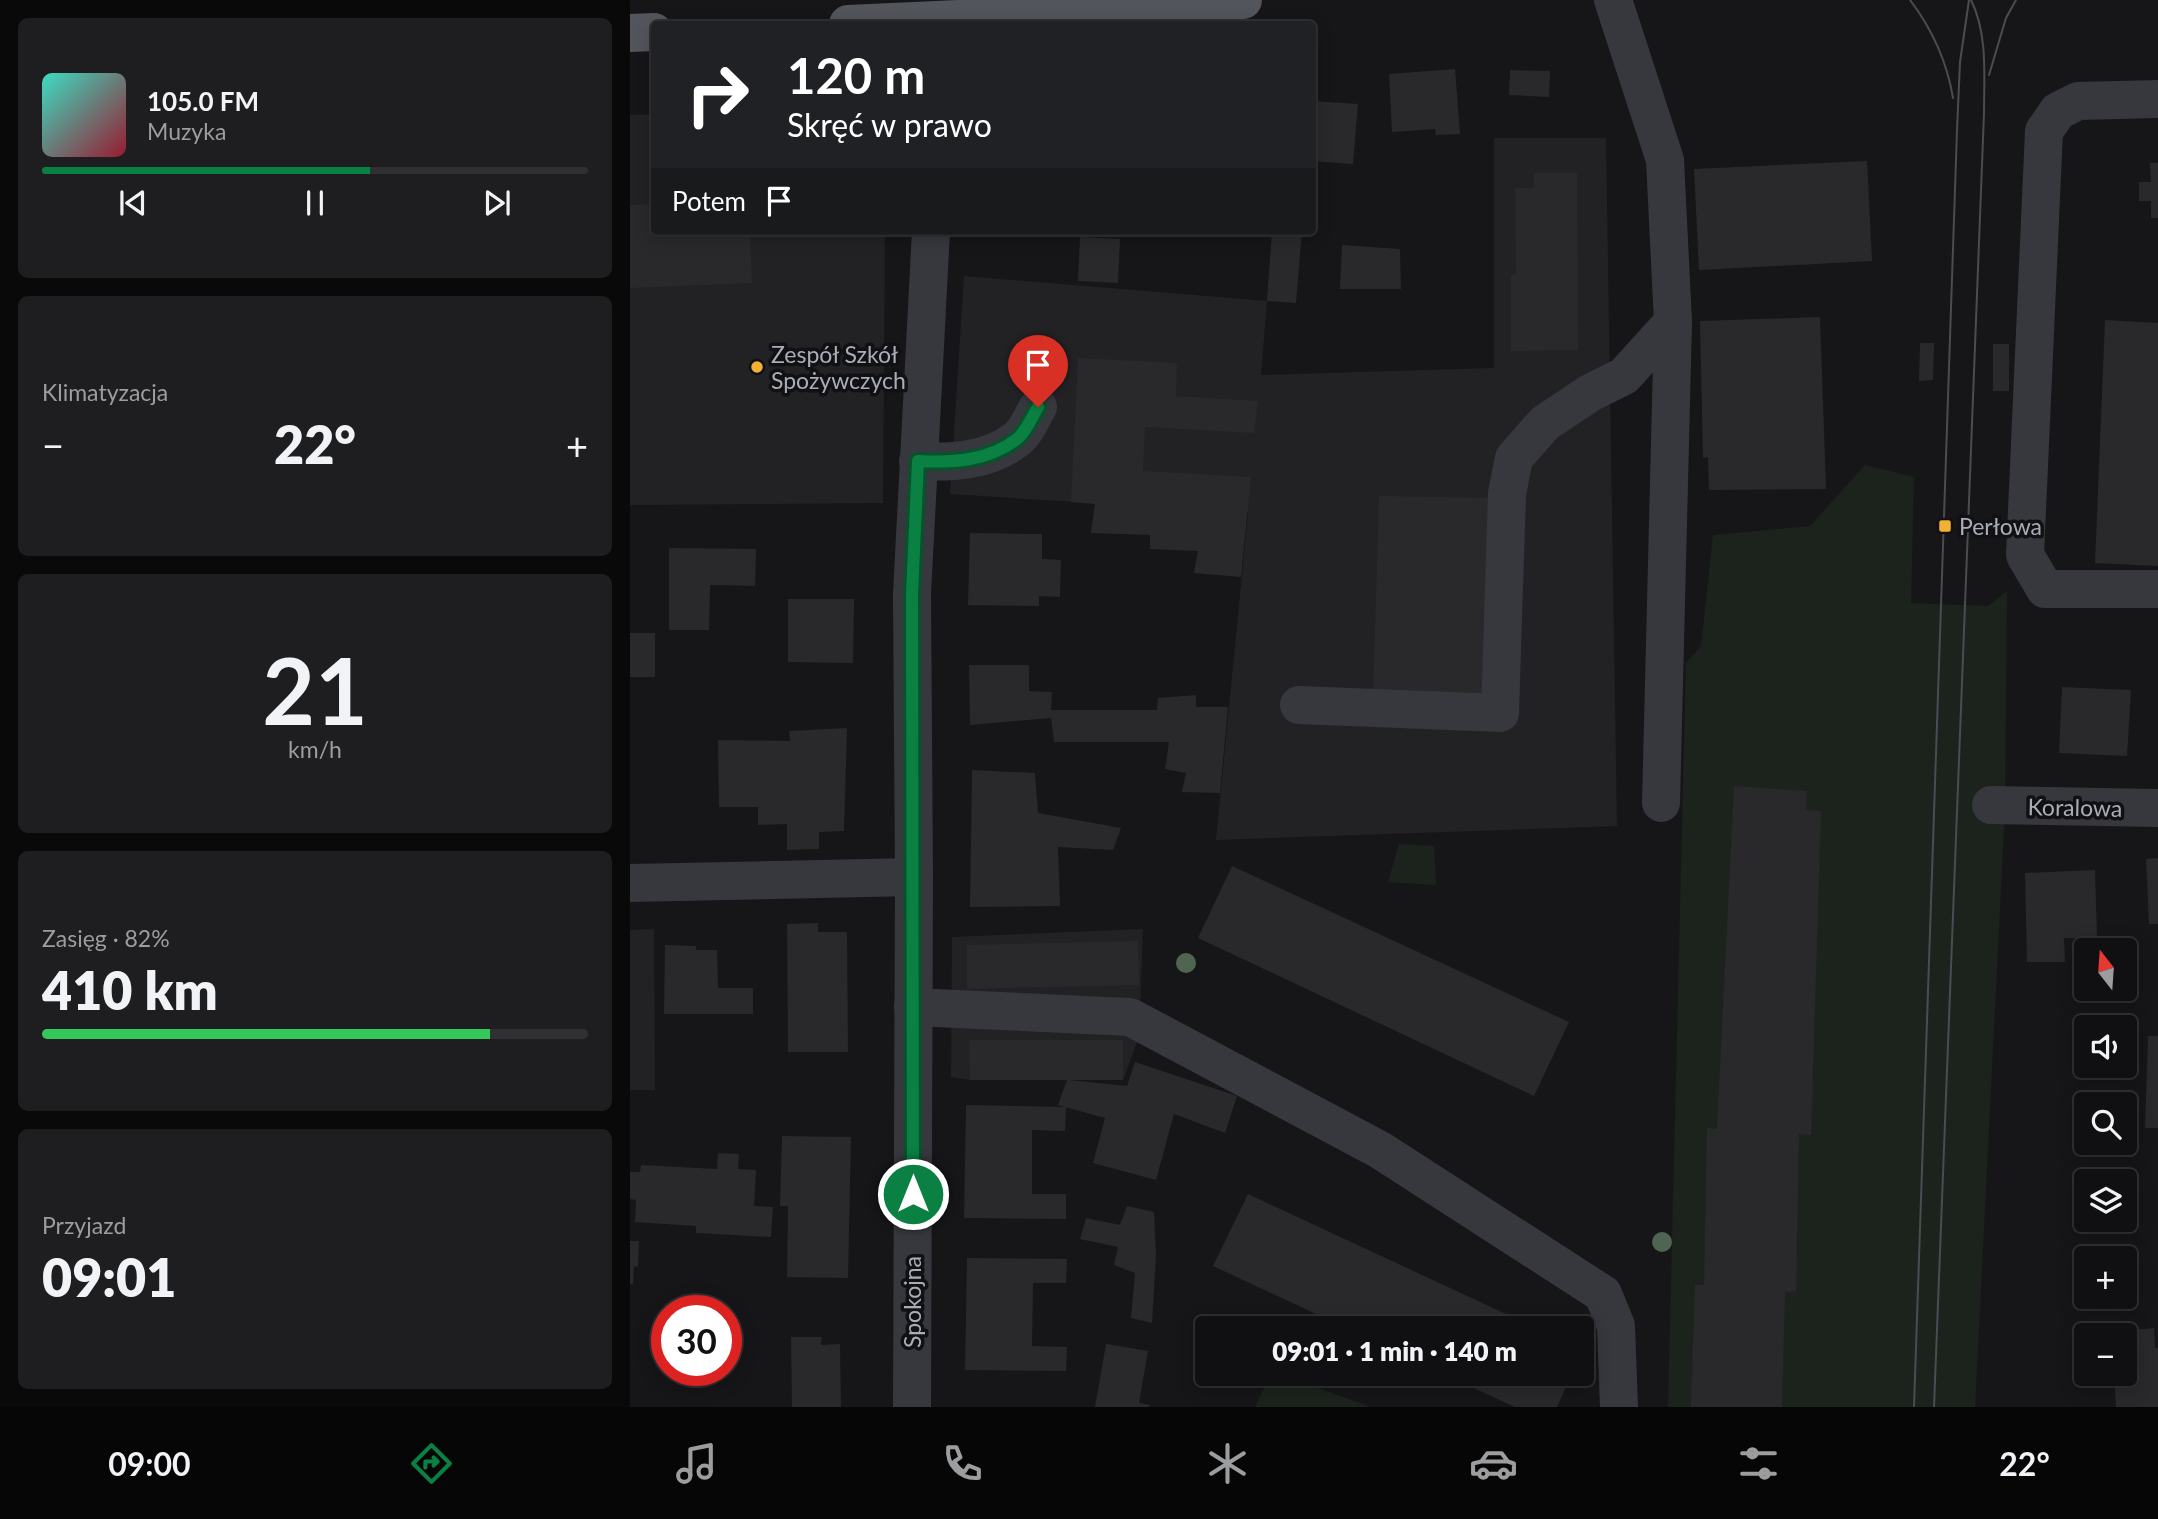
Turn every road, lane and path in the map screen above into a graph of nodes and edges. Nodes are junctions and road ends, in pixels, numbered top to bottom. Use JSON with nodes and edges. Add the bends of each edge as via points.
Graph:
{"nodes":[{"id":1,"x":1243,"y":0,"type":"edge"},
{"id":2,"x":1613,"y":0,"type":"edge"},
{"id":3,"x":937,"y":16,"type":"edge"},
{"id":4,"x":881,"y":21,"type":"edge"},
{"id":5,"x":651,"y":32,"type":"edge"},
{"id":6,"x":630,"y":33,"type":"edge"},
{"id":7,"x":2158,"y":99,"type":"edge"},
{"id":8,"x":931,"y":235,"type":"edge"},
{"id":9,"x":1673,"y":322,"type":"junction"},
{"id":10,"x":1038,"y":407,"type":"dead end"},
{"id":11,"x":918,"y":461,"type":"junction"},
{"id":12,"x":2158,"y":589,"type":"edge"},
{"id":13,"x":1299,"y":705,"type":"dead end"},
{"id":14,"x":1661,"y":803,"type":"dead end"},
{"id":15,"x":1991,"y":805,"type":"dead end"},
{"id":16,"x":2158,"y":808,"type":"edge"},
{"id":17,"x":914,"y":877,"type":"junction"},
{"id":18,"x":630,"y":883,"type":"edge"},
{"id":19,"x":914,"y":1007,"type":"junction"},
{"id":20,"x":912,"y":1407,"type":"edge"},
{"id":21,"x":1619,"y":1407,"type":"edge"}],
"edges":[{"from":1,"to":3,"type":"main road"},
{"from":2,"to":9,"type":"street","via":[[1665,160]]},
{"from":3,"to":4,"type":"main road"},
{"from":5,"to":6,"type":"main road"},
{"from":7,"to":12,"type":"street","via":[[2078,102],[2058,111],[2044,131],[2025,555],[2045,589]]},
{"from":8,"to":11,"type":"street","name":"Spokojna"},
{"from":9,"to":13,"type":"street","via":[[1624,376],[1545,424],[1514,458],[1507,494],[1500,713]]},
{"from":9,"to":14,"type":"street"},
{"from":10,"to":11,"type":"street","via":[[1018,438],[989,455],[946,463]]},
{"from":11,"to":17,"type":"street","name":"Spokojna","via":[[912,594]]},
{"from":15,"to":16,"type":"street","name":"Koralowa"},
{"from":17,"to":18,"type":"street"},
{"from":17,"to":19,"type":"street","name":"Spokojna"},
{"from":19,"to":20,"type":"street","name":"Spokojna"},
{"from":19,"to":21,"type":"street","via":[[1130,1017],[1380,1150],[1602,1294],[1616,1326]]}]}
